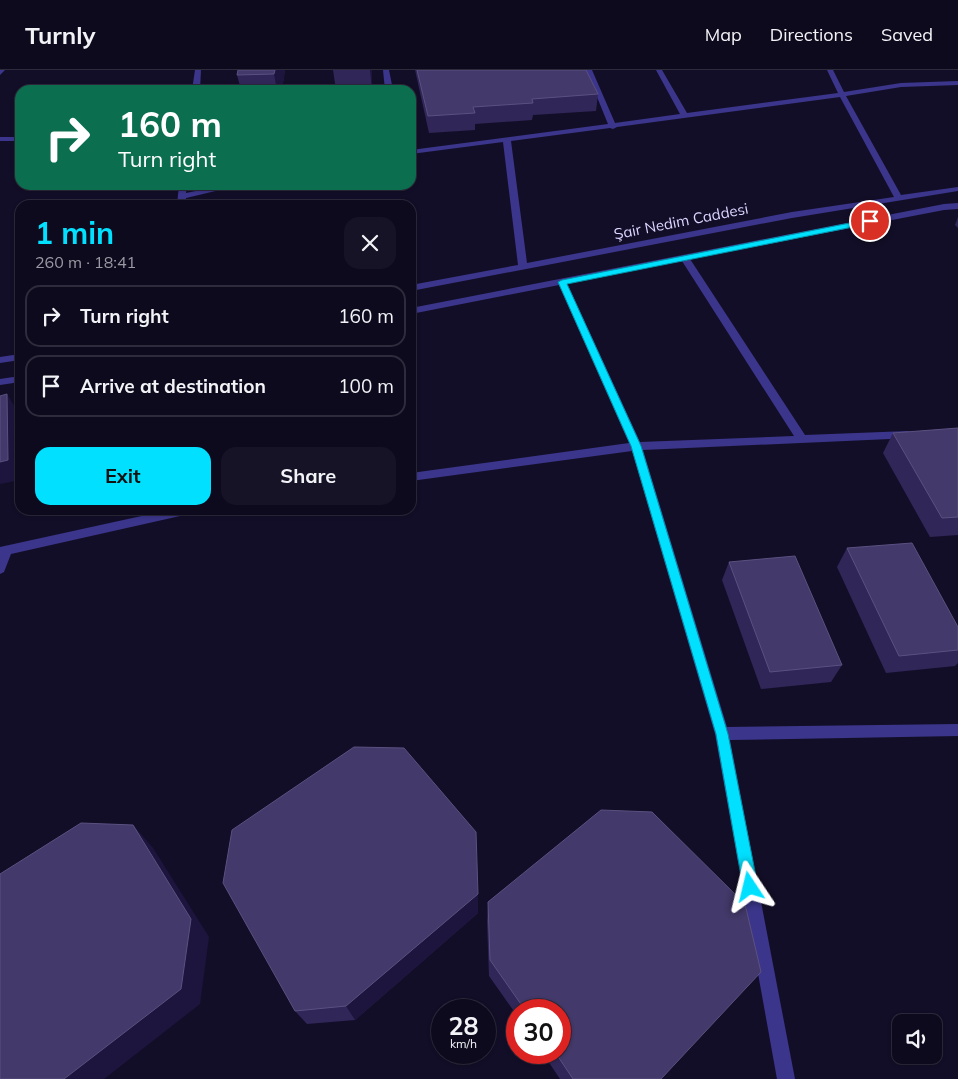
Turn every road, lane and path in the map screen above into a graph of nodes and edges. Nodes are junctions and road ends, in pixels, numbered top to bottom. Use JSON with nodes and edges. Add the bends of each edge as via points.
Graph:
{"nodes":[{"id":1,"x":2,"y":70,"type":"edge"},
{"id":2,"x":198,"y":70,"type":"edge"},
{"id":3,"x":386,"y":70,"type":"edge"},
{"id":4,"x":589,"y":70,"type":"edge"},
{"id":5,"x":658,"y":70,"type":"edge"},
{"id":6,"x":830,"y":70,"type":"edge"},
{"id":7,"x":0,"y":73,"type":"edge"},
{"id":8,"x":958,"y":84,"type":"edge"},
{"id":9,"x":196,"y":85,"type":"edge"},
{"id":10,"x":388,"y":85,"type":"edge"},
{"id":11,"x":842,"y":96,"type":"junction"},
{"id":12,"x":685,"y":116,"type":"junction"},
{"id":13,"x":613,"y":127,"type":"junction"},
{"id":14,"x":0,"y":139,"type":"edge"},
{"id":15,"x":15,"y":139,"type":"edge"},
{"id":16,"x":507,"y":140,"type":"junction"},
{"id":17,"x":416,"y":151,"type":"edge"},
{"id":18,"x":958,"y":189,"type":"edge"},
{"id":19,"x":219,"y":190,"type":"edge"},
{"id":20,"x":898,"y":197,"type":"junction"},
{"id":21,"x":182,"y":200,"type":"edge"},
{"id":22,"x":958,"y":206,"type":"edge"},
{"id":23,"x":685,"y":258,"type":"junction"},
{"id":24,"x":523,"y":266,"type":"junction"},
{"id":25,"x":562,"y":282,"type":"junction"},
{"id":26,"x":416,"y":287,"type":"edge"},
{"id":27,"x":416,"y":310,"type":"edge"},
{"id":28,"x":15,"y":358,"type":"edge"},
{"id":29,"x":0,"y":360,"type":"edge"},
{"id":30,"x":15,"y":380,"type":"edge"},
{"id":31,"x":0,"y":382,"type":"edge"},
{"id":32,"x":919,"y":435,"type":"edge"},
{"id":33,"x":802,"y":440,"type":"junction"},
{"id":34,"x":636,"y":446,"type":"junction"},
{"id":35,"x":416,"y":476,"type":"edge"},
{"id":36,"x":166,"y":515,"type":"edge"},
{"id":37,"x":3,"y":551,"type":"edge"},
{"id":38,"x":0,"y":569,"type":"edge"},
{"id":39,"x":958,"y":730,"type":"edge"},
{"id":40,"x":722,"y":734,"type":"junction"},
{"id":41,"x":786,"y":1079,"type":"edge"}],
"edges":[{"from":1,"to":7,"type":"street"},
{"from":2,"to":9,"type":"street"},
{"from":3,"to":10,"type":"street"},
{"from":4,"to":13,"type":"street"},
{"from":5,"to":12,"type":"street"},
{"from":6,"to":11,"type":"street"},
{"from":8,"to":11,"type":"street","via":[[901,84]]},
{"from":11,"to":12,"type":"street"},
{"from":11,"to":20,"type":"street"},
{"from":12,"to":13,"type":"street"},
{"from":13,"to":16,"type":"street"},
{"from":14,"to":15,"type":"street"},
{"from":16,"to":17,"type":"street"},
{"from":16,"to":24,"type":"street"},
{"from":18,"to":20,"type":"street","name":"Şair Nedim Caddesi"},
{"from":19,"to":21,"type":"street"},
{"from":20,"to":24,"type":"street","name":"Şair Nedim Caddesi"},
{"from":22,"to":23,"type":"street"},
{"from":23,"to":25,"type":"street"},
{"from":23,"to":33,"type":"street"},
{"from":24,"to":26,"type":"street","name":"Şair Nedim Caddesi"},
{"from":25,"to":27,"type":"street"},
{"from":25,"to":34,"type":"street"},
{"from":28,"to":29,"type":"street"},
{"from":30,"to":31,"type":"street"},
{"from":32,"to":33,"type":"street"},
{"from":33,"to":34,"type":"street"},
{"from":34,"to":35,"type":"street"},
{"from":34,"to":40,"type":"street"},
{"from":36,"to":37,"type":"street"},
{"from":37,"to":38,"type":"street"},
{"from":39,"to":40,"type":"street"},
{"from":40,"to":41,"type":"street"}]}
